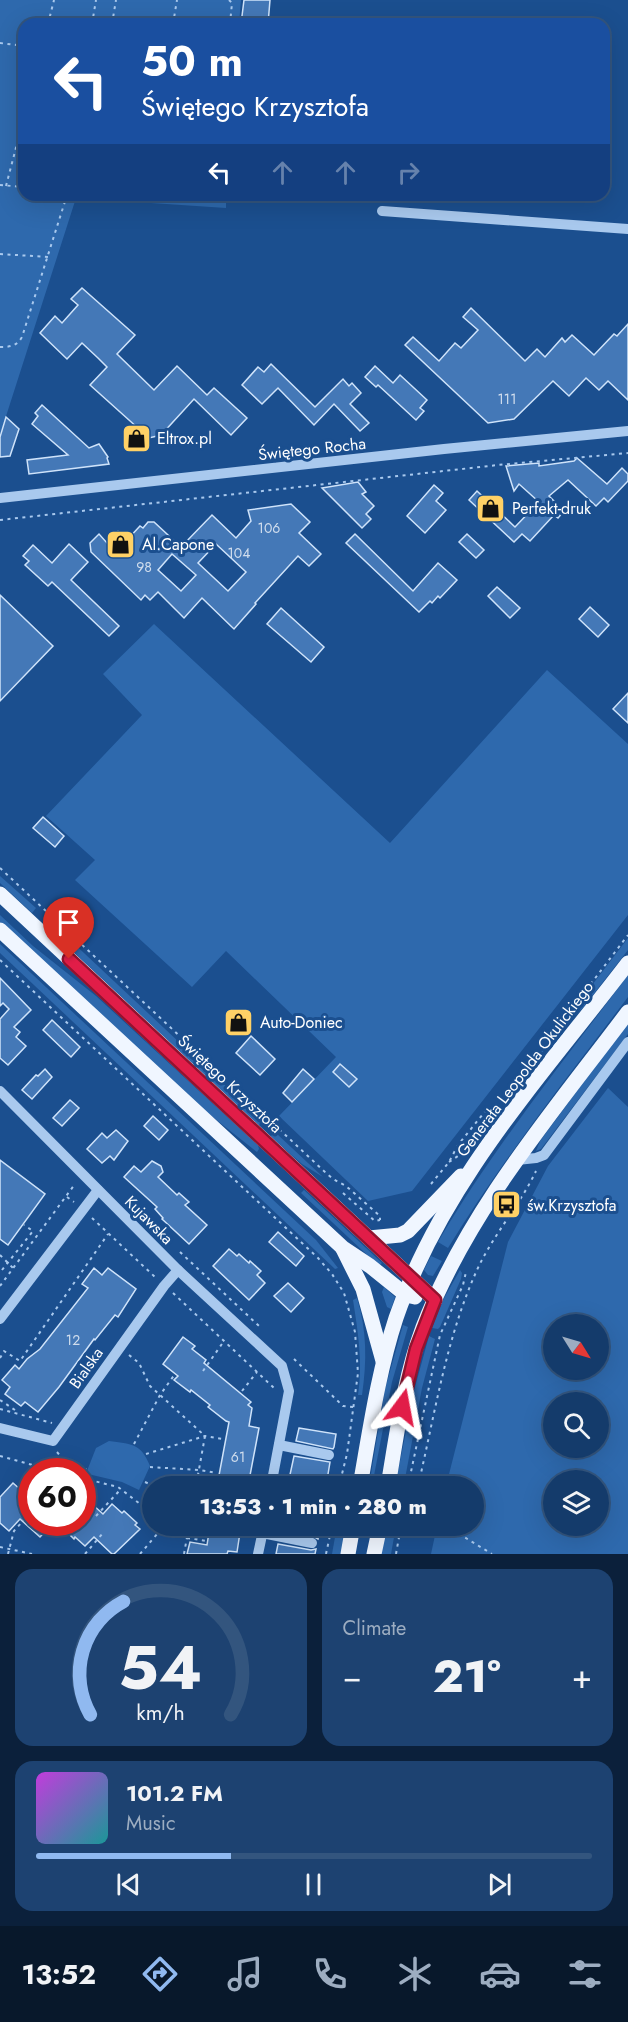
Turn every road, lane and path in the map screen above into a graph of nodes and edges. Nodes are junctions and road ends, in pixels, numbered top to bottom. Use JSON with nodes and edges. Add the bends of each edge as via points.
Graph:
{"nodes":[{"id":1,"x":54,"y":0,"type":"edge"},
{"id":2,"x":96,"y":0,"type":"edge"},
{"id":3,"x":116,"y":0,"type":"edge"},
{"id":4,"x":177,"y":0,"type":"edge"},
{"id":5,"x":230,"y":0,"type":"edge"},
{"id":6,"x":50,"y":18,"type":"edge"},
{"id":7,"x":93,"y":18,"type":"edge"},
{"id":8,"x":113,"y":18,"type":"edge"},
{"id":9,"x":174,"y":18,"type":"edge"},
{"id":10,"x":231,"y":18,"type":"edge"},
{"id":11,"x":0,"y":43,"type":"edge"},
{"id":12,"x":18,"y":45,"type":"edge"},
{"id":13,"x":18,"y":140,"type":"edge"},
{"id":14,"x":0,"y":185,"type":"edge"},
{"id":15,"x":6,"y":186,"type":"junction"},
{"id":16,"x":18,"y":187,"type":"edge"},
{"id":17,"x":65,"y":201,"type":"edge"},
{"id":18,"x":382,"y":211,"type":"dead end"},
{"id":19,"x":628,"y":229,"type":"edge"},
{"id":20,"x":0,"y":254,"type":"edge"},
{"id":21,"x":48,"y":257,"type":"junction"},
{"id":22,"x":0,"y":347,"type":"edge"},
{"id":23,"x":628,"y":431,"type":"edge"},
{"id":24,"x":628,"y":453,"type":"edge"},
{"id":25,"x":0,"y":498,"type":"edge"},
{"id":26,"x":0,"y":520,"type":"edge"},
{"id":27,"x":0,"y":868,"type":"edge"},
{"id":28,"x":0,"y":894,"type":"edge"},
{"id":29,"x":0,"y":930,"type":"edge"},
{"id":30,"x":0,"y":960,"type":"edge"},
{"id":31,"x":628,"y":963,"type":"edge"},
{"id":32,"x":628,"y":1012,"type":"edge"},
{"id":33,"x":628,"y":1042,"type":"edge"},
{"id":34,"x":0,"y":1091,"type":"edge"},
{"id":35,"x":487,"y":1108,"type":"dead end"},
{"id":36,"x":481,"y":1154,"type":"junction"},
{"id":37,"x":544,"y":1155,"type":"junction"},
{"id":38,"x":517,"y":1160,"type":"junction"},
{"id":39,"x":82,"y":1174,"type":"junction"},
{"id":40,"x":333,"y":1179,"type":"junction"},
{"id":41,"x":435,"y":1179,"type":"dead end"},
{"id":42,"x":98,"y":1190,"type":"junction"},
{"id":43,"x":67,"y":1197,"type":"junction"},
{"id":44,"x":83,"y":1209,"type":"junction"},
{"id":45,"x":24,"y":1225,"type":"dead end"},
{"id":46,"x":108,"y":1234,"type":"junction"},
{"id":47,"x":369,"y":1238,"type":"junction"},
{"id":48,"x":343,"y":1248,"type":"junction"},
{"id":49,"x":0,"y":1255,"type":"edge"},
{"id":50,"x":8,"y":1263,"type":"junction"},
{"id":51,"x":467,"y":1266,"type":"dead end"},
{"id":52,"x":13,"y":1268,"type":"junction"},
{"id":53,"x":2,"y":1270,"type":"dead end"},
{"id":54,"x":178,"y":1270,"type":"junction"},
{"id":55,"x":412,"y":1279,"type":"junction"},
{"id":56,"x":0,"y":1286,"type":"edge"},
{"id":57,"x":164,"y":1286,"type":"junction"},
{"id":58,"x":406,"y":1295,"type":"junction"},
{"id":59,"x":435,"y":1300,"type":"junction"},
{"id":60,"x":0,"y":1319,"type":"edge"},
{"id":61,"x":224,"y":1341,"type":"junction"},
{"id":62,"x":119,"y":1347,"type":"junction"},
{"id":63,"x":0,"y":1358,"type":"edge"},
{"id":64,"x":383,"y":1361,"type":"junction"},
{"id":65,"x":203,"y":1371,"type":"dead end"},
{"id":66,"x":257,"y":1372,"type":"junction"},
{"id":67,"x":175,"y":1374,"type":"dead end"},
{"id":68,"x":242,"y":1391,"type":"dead end"},
{"id":69,"x":160,"y":1395,"type":"junction"},
{"id":70,"x":0,"y":1400,"type":"edge"},
{"id":71,"x":287,"y":1400,"type":"junction"},
{"id":72,"x":0,"y":1409,"type":"edge"},
{"id":73,"x":20,"y":1414,"type":"junction"},
{"id":74,"x":0,"y":1428,"type":"edge"},
{"id":75,"x":63,"y":1428,"type":"junction"},
{"id":76,"x":205,"y":1436,"type":"junction"},
{"id":77,"x":223,"y":1439,"type":"dead end"},
{"id":78,"x":53,"y":1441,"type":"junction"},
{"id":79,"x":134,"y":1444,"type":"dead end"},
{"id":80,"x":279,"y":1445,"type":"junction"},
{"id":81,"x":146,"y":1454,"type":"dead end"},
{"id":82,"x":329,"y":1455,"type":"dead end"},
{"id":83,"x":0,"y":1456,"type":"edge"},
{"id":84,"x":62,"y":1458,"type":"edge"},
{"id":85,"x":18,"y":1461,"type":"edge"},
{"id":86,"x":150,"y":1467,"type":"dead end"},
{"id":87,"x":199,"y":1470,"type":"junction"},
{"id":88,"x":217,"y":1473,"type":"dead end"},
{"id":89,"x":198,"y":1476,"type":"edge"},
{"id":90,"x":273,"y":1476,"type":"edge"},
{"id":91,"x":342,"y":1476,"type":"edge"},
{"id":92,"x":362,"y":1476,"type":"edge"},
{"id":93,"x":390,"y":1476,"type":"edge"},
{"id":94,"x":410,"y":1476,"type":"edge"},
{"id":95,"x":420,"y":1476,"type":"edge"},
{"id":96,"x":96,"y":1482,"type":"edge"},
{"id":97,"x":121,"y":1490,"type":"junction"},
{"id":98,"x":142,"y":1506,"type":"edge"},
{"id":99,"x":96,"y":1516,"type":"dead end"},
{"id":100,"x":18,"y":1526,"type":"edge"},
{"id":101,"x":102,"y":1533,"type":"dead end"},
{"id":102,"x":155,"y":1536,"type":"edge"},
{"id":103,"x":184,"y":1536,"type":"edge"},
{"id":104,"x":262,"y":1536,"type":"edge"},
{"id":105,"x":288,"y":1536,"type":"edge"},
{"id":106,"x":330,"y":1536,"type":"edge"},
{"id":107,"x":351,"y":1536,"type":"edge"},
{"id":108,"x":378,"y":1536,"type":"edge"},
{"id":109,"x":399,"y":1536,"type":"edge"},
{"id":110,"x":462,"y":1536,"type":"edge"},
{"id":111,"x":187,"y":1538,"type":"junction"},
{"id":112,"x":207,"y":1541,"type":"dead end"},
{"id":113,"x":312,"y":1543,"type":"dead end"},
{"id":114,"x":0,"y":1546,"type":"edge"},
{"id":115,"x":10,"y":1549,"type":"junction"},
{"id":116,"x":8,"y":1554,"type":"edge"},
{"id":117,"x":32,"y":1554,"type":"edge"},
{"id":118,"x":85,"y":1554,"type":"edge"},
{"id":119,"x":140,"y":1554,"type":"edge"},
{"id":120,"x":184,"y":1554,"type":"edge"},
{"id":121,"x":258,"y":1554,"type":"edge"},
{"id":122,"x":326,"y":1554,"type":"edge"},
{"id":123,"x":348,"y":1554,"type":"edge"},
{"id":124,"x":374,"y":1554,"type":"edge"},
{"id":125,"x":396,"y":1554,"type":"edge"},
{"id":126,"x":492,"y":1554,"type":"edge"}],
"edges":[{"from":1,"to":6,"type":"path"},
{"from":2,"to":7,"type":"path"},
{"from":3,"to":8,"type":"path"},
{"from":4,"to":9,"type":"path"},
{"from":5,"to":10,"type":"path"},
{"from":11,"to":12,"type":"path"},
{"from":13,"to":15,"type":"path"},
{"from":14,"to":15,"type":"path"},
{"from":15,"to":16,"type":"path"},
{"from":17,"to":21,"type":"path"},
{"from":18,"to":19,"type":"street"},
{"from":20,"to":21,"type":"path"},
{"from":21,"to":22,"type":"path","via":[[21,339],[11,347]]},
{"from":23,"to":25,"type":"street","name":"Świętego Rocha"},
{"from":24,"to":26,"type":"path"},
{"from":27,"to":40,"type":"path"},
{"from":28,"to":47,"type":"main road","name":"Świętego Krzysztofa"},
{"from":29,"to":48,"type":"main road"},
{"from":30,"to":91,"type":"path","via":[[333,1274],[354,1328],[358,1373]]},
{"from":31,"to":36,"type":"main road","name":"Generała Leopolda Okulickiego"},
{"from":32,"to":38,"type":"main road"},
{"from":33,"to":37,"type":"street"},
{"from":34,"to":39,"type":"street","name":"Kujawska"},
{"from":35,"to":41,"type":"path"},
{"from":36,"to":47,"type":"main road","via":[[408,1231]]},
{"from":36,"to":55,"type":"main road","name":"Generała Leopolda Okulickiego","via":[[434,1232]]},
{"from":37,"to":38,"type":"street"},
{"from":37,"to":95,"type":"path","via":[[528,1189],[478,1269],[443,1373]]},
{"from":38,"to":59,"type":"main road","via":[[502,1178]]},
{"from":39,"to":42,"type":"street","name":"Kujawska"},
{"from":39,"to":43,"type":"path"},
{"from":40,"to":40,"type":"path","via":[[346,1186],[380,1220],[375,1221]]},
{"from":42,"to":44,"type":"street"},
{"from":42,"to":54,"type":"street","name":"Kujawska"},
{"from":43,"to":44,"type":"path"},
{"from":43,"to":52,"type":"path"},
{"from":44,"to":46,"type":"path"},
{"from":44,"to":60,"type":"street"},
{"from":45,"to":50,"type":"path","via":[[33,1231]]},
{"from":46,"to":57,"type":"path"},
{"from":46,"to":63,"type":"path","via":[[20,1361],[4,1351]]},
{"from":47,"to":55,"type":"main road","name":"Świętego Krzysztofa"},
{"from":48,"to":58,"type":"main road"},
{"from":48,"to":64,"type":"main road","via":[[363,1289]]},
{"from":49,"to":50,"type":"path"},
{"from":50,"to":52,"type":"path"},
{"from":50,"to":53,"type":"path"},
{"from":51,"to":94,"type":"path","via":[[463,1285],[440,1335]]},
{"from":52,"to":56,"type":"path"},
{"from":54,"to":57,"type":"street","name":"Bialska"},
{"from":54,"to":71,"type":"street","name":"Kujawska","via":[[282,1366],[289,1391]]},
{"from":55,"to":58,"type":"main road","name":"Generała Leopolda Okulickiego"},
{"from":55,"to":59,"type":"main road","name":"Świętego Krzysztofa"},
{"from":57,"to":61,"type":"path"},
{"from":57,"to":62,"type":"street","name":"Bialska"},
{"from":58,"to":59,"type":"main road"},
{"from":58,"to":64,"type":"main road","name":"Generała Leopolda Okulickiego"},
{"from":59,"to":93,"type":"main road","via":[[409,1377]]},
{"from":61,"to":65,"type":"path"},
{"from":61,"to":66,"type":"path"},
{"from":62,"to":69,"type":"path","via":[[140,1363],[150,1386]]},
{"from":62,"to":75,"type":"street","name":"Bialska"},
{"from":64,"to":92,"type":"main road","name":"Generała Leopolda Okulickiego"},
{"from":66,"to":68,"type":"path"},
{"from":66,"to":71,"type":"path"},
{"from":67,"to":69,"type":"path"},
{"from":69,"to":76,"type":"path"},
{"from":69,"to":79,"type":"path"},
{"from":70,"to":73,"type":"path"},
{"from":71,"to":80,"type":"street"},
{"from":72,"to":73,"type":"path"},
{"from":73,"to":75,"type":"path"},
{"from":74,"to":78,"type":"street"},
{"from":75,"to":78,"type":"street","name":"Bialska"},
{"from":76,"to":77,"type":"path"},
{"from":76,"to":81,"type":"path"},
{"from":76,"to":87,"type":"path"},
{"from":78,"to":84,"type":"path","via":[[53,1448]]},
{"from":80,"to":82,"type":"street"},
{"from":80,"to":90,"type":"street"},
{"from":83,"to":85,"type":"path"},
{"from":86,"to":87,"type":"path"},
{"from":87,"to":88,"type":"path"},
{"from":87,"to":89,"type":"path"},
{"from":96,"to":97,"type":"path"},
{"from":97,"to":98,"type":"path"},
{"from":97,"to":99,"type":"path"},
{"from":100,"to":115,"type":"path"},
{"from":101,"to":118,"type":"path"},
{"from":102,"to":119,"type":"path"},
{"from":103,"to":111,"type":"path"},
{"from":104,"to":121,"type":"street"},
{"from":105,"to":113,"type":"street"},
{"from":106,"to":122,"type":"path"},
{"from":107,"to":123,"type":"main road"},
{"from":108,"to":124,"type":"main road"},
{"from":109,"to":125,"type":"path"},
{"from":110,"to":126,"type":"path"},
{"from":111,"to":112,"type":"path"},
{"from":111,"to":120,"type":"path"},
{"from":114,"to":115,"type":"path"},
{"from":115,"to":116,"type":"path"},
{"from":115,"to":117,"type":"path"}]}
